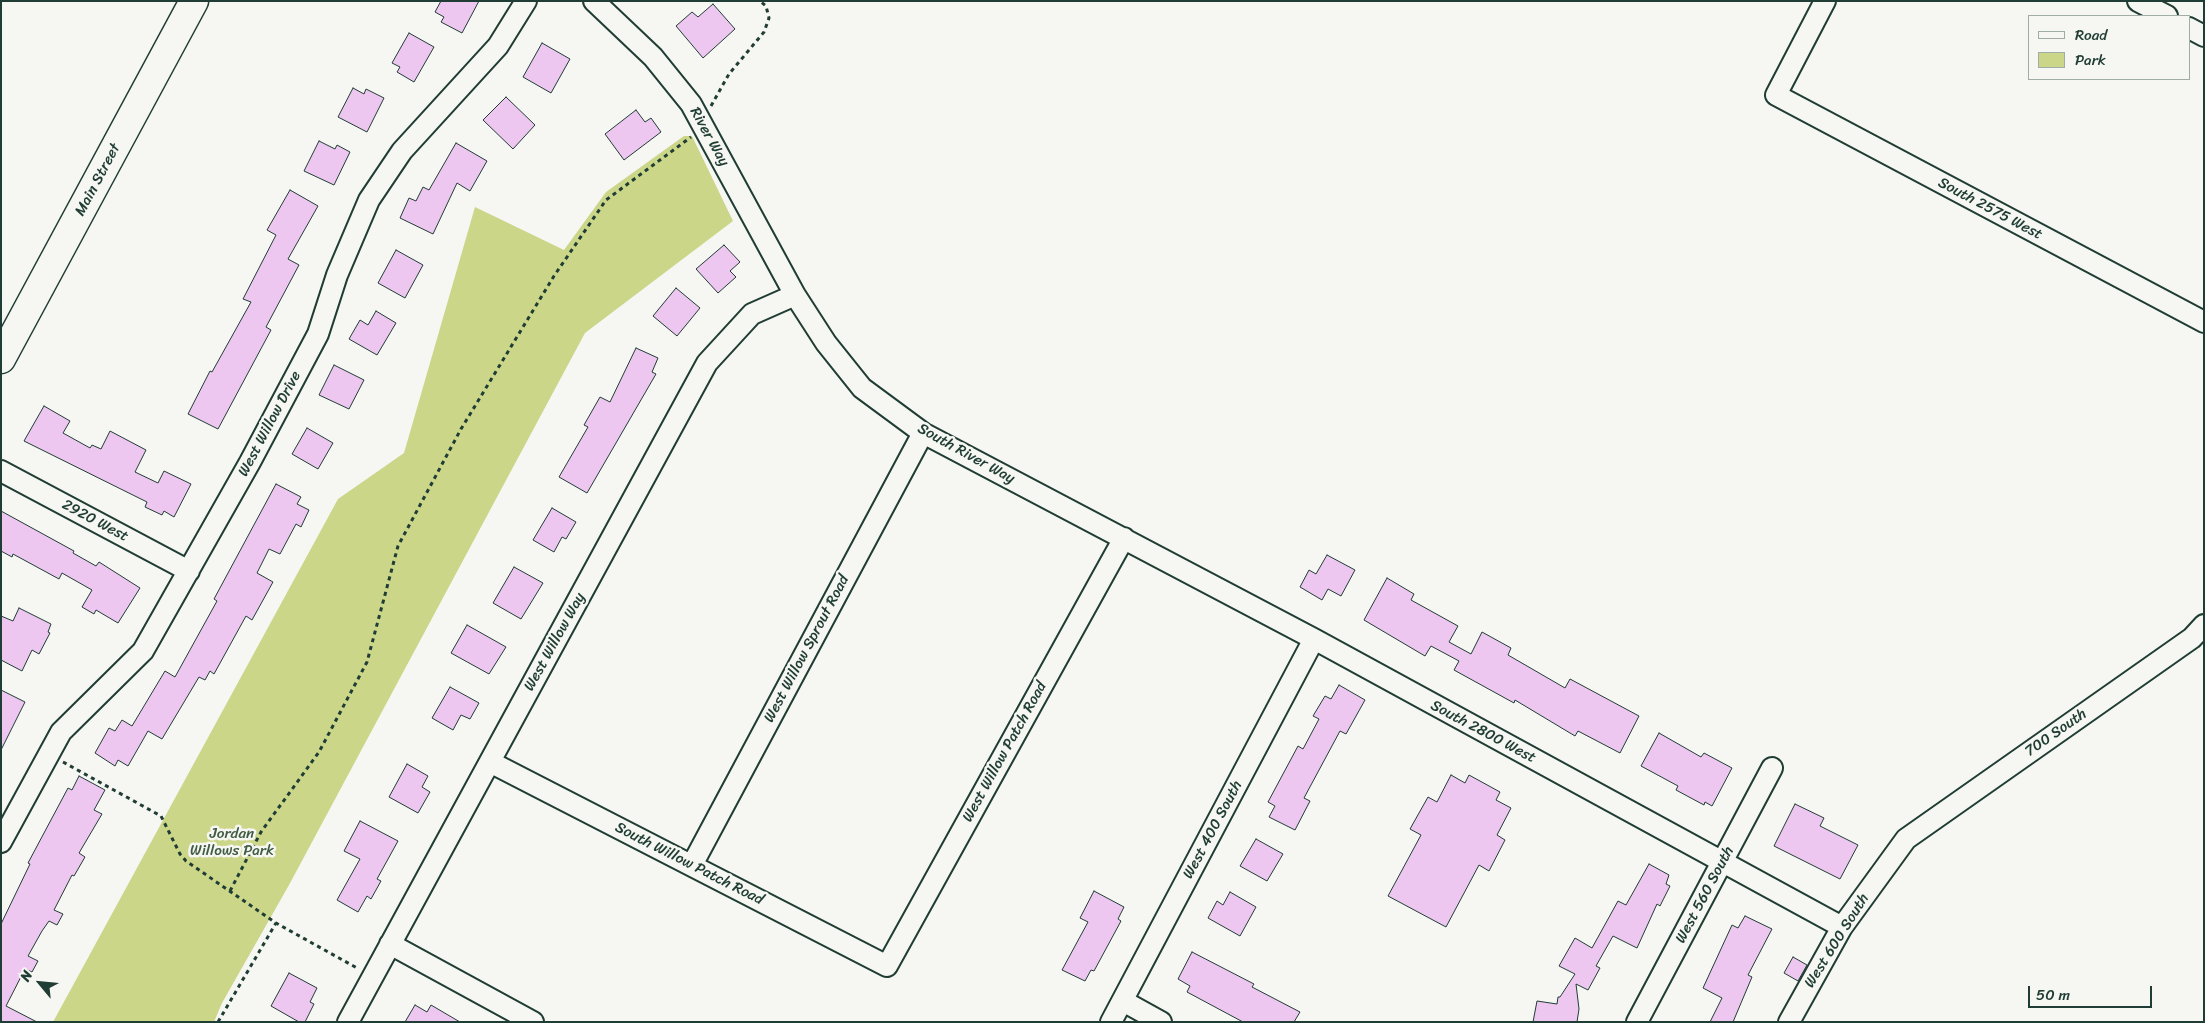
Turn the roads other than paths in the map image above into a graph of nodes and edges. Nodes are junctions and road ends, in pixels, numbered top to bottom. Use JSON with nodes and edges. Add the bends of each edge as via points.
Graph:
{"nodes":[{"id":1,"x":194,"y":1,"type":"edge"},
{"id":2,"x":526,"y":1,"type":"edge"},
{"id":3,"x":594,"y":1,"type":"edge"},
{"id":4,"x":1825,"y":1,"type":"edge"},
{"id":5,"x":2138,"y":1,"type":"edge"},
{"id":6,"x":2165,"y":15,"type":"edge"},
{"id":7,"x":2190,"y":29,"type":"edge"},
{"id":8,"x":2204,"y":36,"type":"edge"},
{"id":9,"x":795,"y":294,"type":"junction"},
{"id":10,"x":2204,"y":322,"type":"edge"},
{"id":11,"x":1,"y":359,"type":"edge"},
{"id":12,"x":923,"y":433,"type":"junction"},
{"id":13,"x":1,"y":471,"type":"edge"},
{"id":14,"x":1124,"y":538,"type":"junction"},
{"id":15,"x":188,"y":571,"type":"junction"},
{"id":16,"x":2204,"y":625,"type":"edge"},
{"id":17,"x":1314,"y":639,"type":"junction"},
{"id":18,"x":490,"y":762,"type":"junction"},
{"id":19,"x":1772,"y":768,"type":"dead end"},
{"id":20,"x":1906,"y":839,"type":"joint"},
{"id":21,"x":1,"y":842,"type":"edge"},
{"id":22,"x":1723,"y":861,"type":"junction"},
{"id":23,"x":692,"y":865,"type":"junction"},
{"id":24,"x":1842,"y":927,"type":"junction"},
{"id":25,"x":390,"y":944,"type":"junction"},
{"id":26,"x":887,"y":966,"type":"joint"},
{"id":27,"x":1123,"y":1001,"type":"junction"},
{"id":28,"x":348,"y":1022,"type":"edge"},
{"id":29,"x":533,"y":1022,"type":"edge"},
{"id":30,"x":1112,"y":1022,"type":"edge"},
{"id":31,"x":1161,"y":1022,"type":"edge"},
{"id":32,"x":1637,"y":1022,"type":"edge"},
{"id":33,"x":1789,"y":1022,"type":"edge"}],
"edges":[{"from":1,"to":11,"type":"main road","name":"Main Street"},
{"from":2,"to":15,"type":"street","name":"West Willow Drive","via":[[498,46],[402,151],[369,200],[337,275],[318,334]]},
{"from":3,"to":9,"type":"street","name":"River Way","via":[[653,57],[691,104]]},
{"from":4,"to":10,"type":"street","name":"South 2575 West","via":[[1776,95]]},
{"from":5,"to":6,"type":"street"},
{"from":7,"to":8,"type":"street"},
{"from":9,"to":12,"type":"street","name":"South River Way","via":[[826,343],[862,388]]},
{"from":9,"to":18,"type":"street","name":"West Willow Way","via":[[752,314],[707,363]]},
{"from":12,"to":14,"type":"street","name":"South River Way"},
{"from":12,"to":23,"type":"street","name":"West Willow Sprout Road"},
{"from":13,"to":15,"type":"street","name":"2920 West"},
{"from":14,"to":17,"type":"street","name":"South 2800 West"},
{"from":14,"to":26,"type":"street","name":"West Willow Patch Road"},
{"from":15,"to":21,"type":"street","name":"West Willow Drive","via":[[144,651],[60,732]]},
{"from":16,"to":20,"type":"street","name":"700 South","via":[[2192,638]]},
{"from":17,"to":22,"type":"street","name":"South 2800 West"},
{"from":17,"to":27,"type":"street","name":"West 400 South"},
{"from":18,"to":23,"type":"street","name":"South Willow Patch Road"},
{"from":18,"to":25,"type":"street","name":"West Willow Way"},
{"from":19,"to":22,"type":"street","name":"West 560 South"},
{"from":20,"to":24,"type":"street","name":"West 600 South"},
{"from":22,"to":24,"type":"street","name":"South 2800 West"},
{"from":22,"to":32,"type":"street","name":"West 560 South"},
{"from":23,"to":26,"type":"street","name":"South Willow Patch Road"},
{"from":24,"to":33,"type":"street","name":"West 600 South"},
{"from":25,"to":28,"type":"street","name":"West Willow Way"},
{"from":25,"to":29,"type":"street"},
{"from":27,"to":30,"type":"street","name":"West 400 South"},
{"from":27,"to":31,"type":"street"}]}
